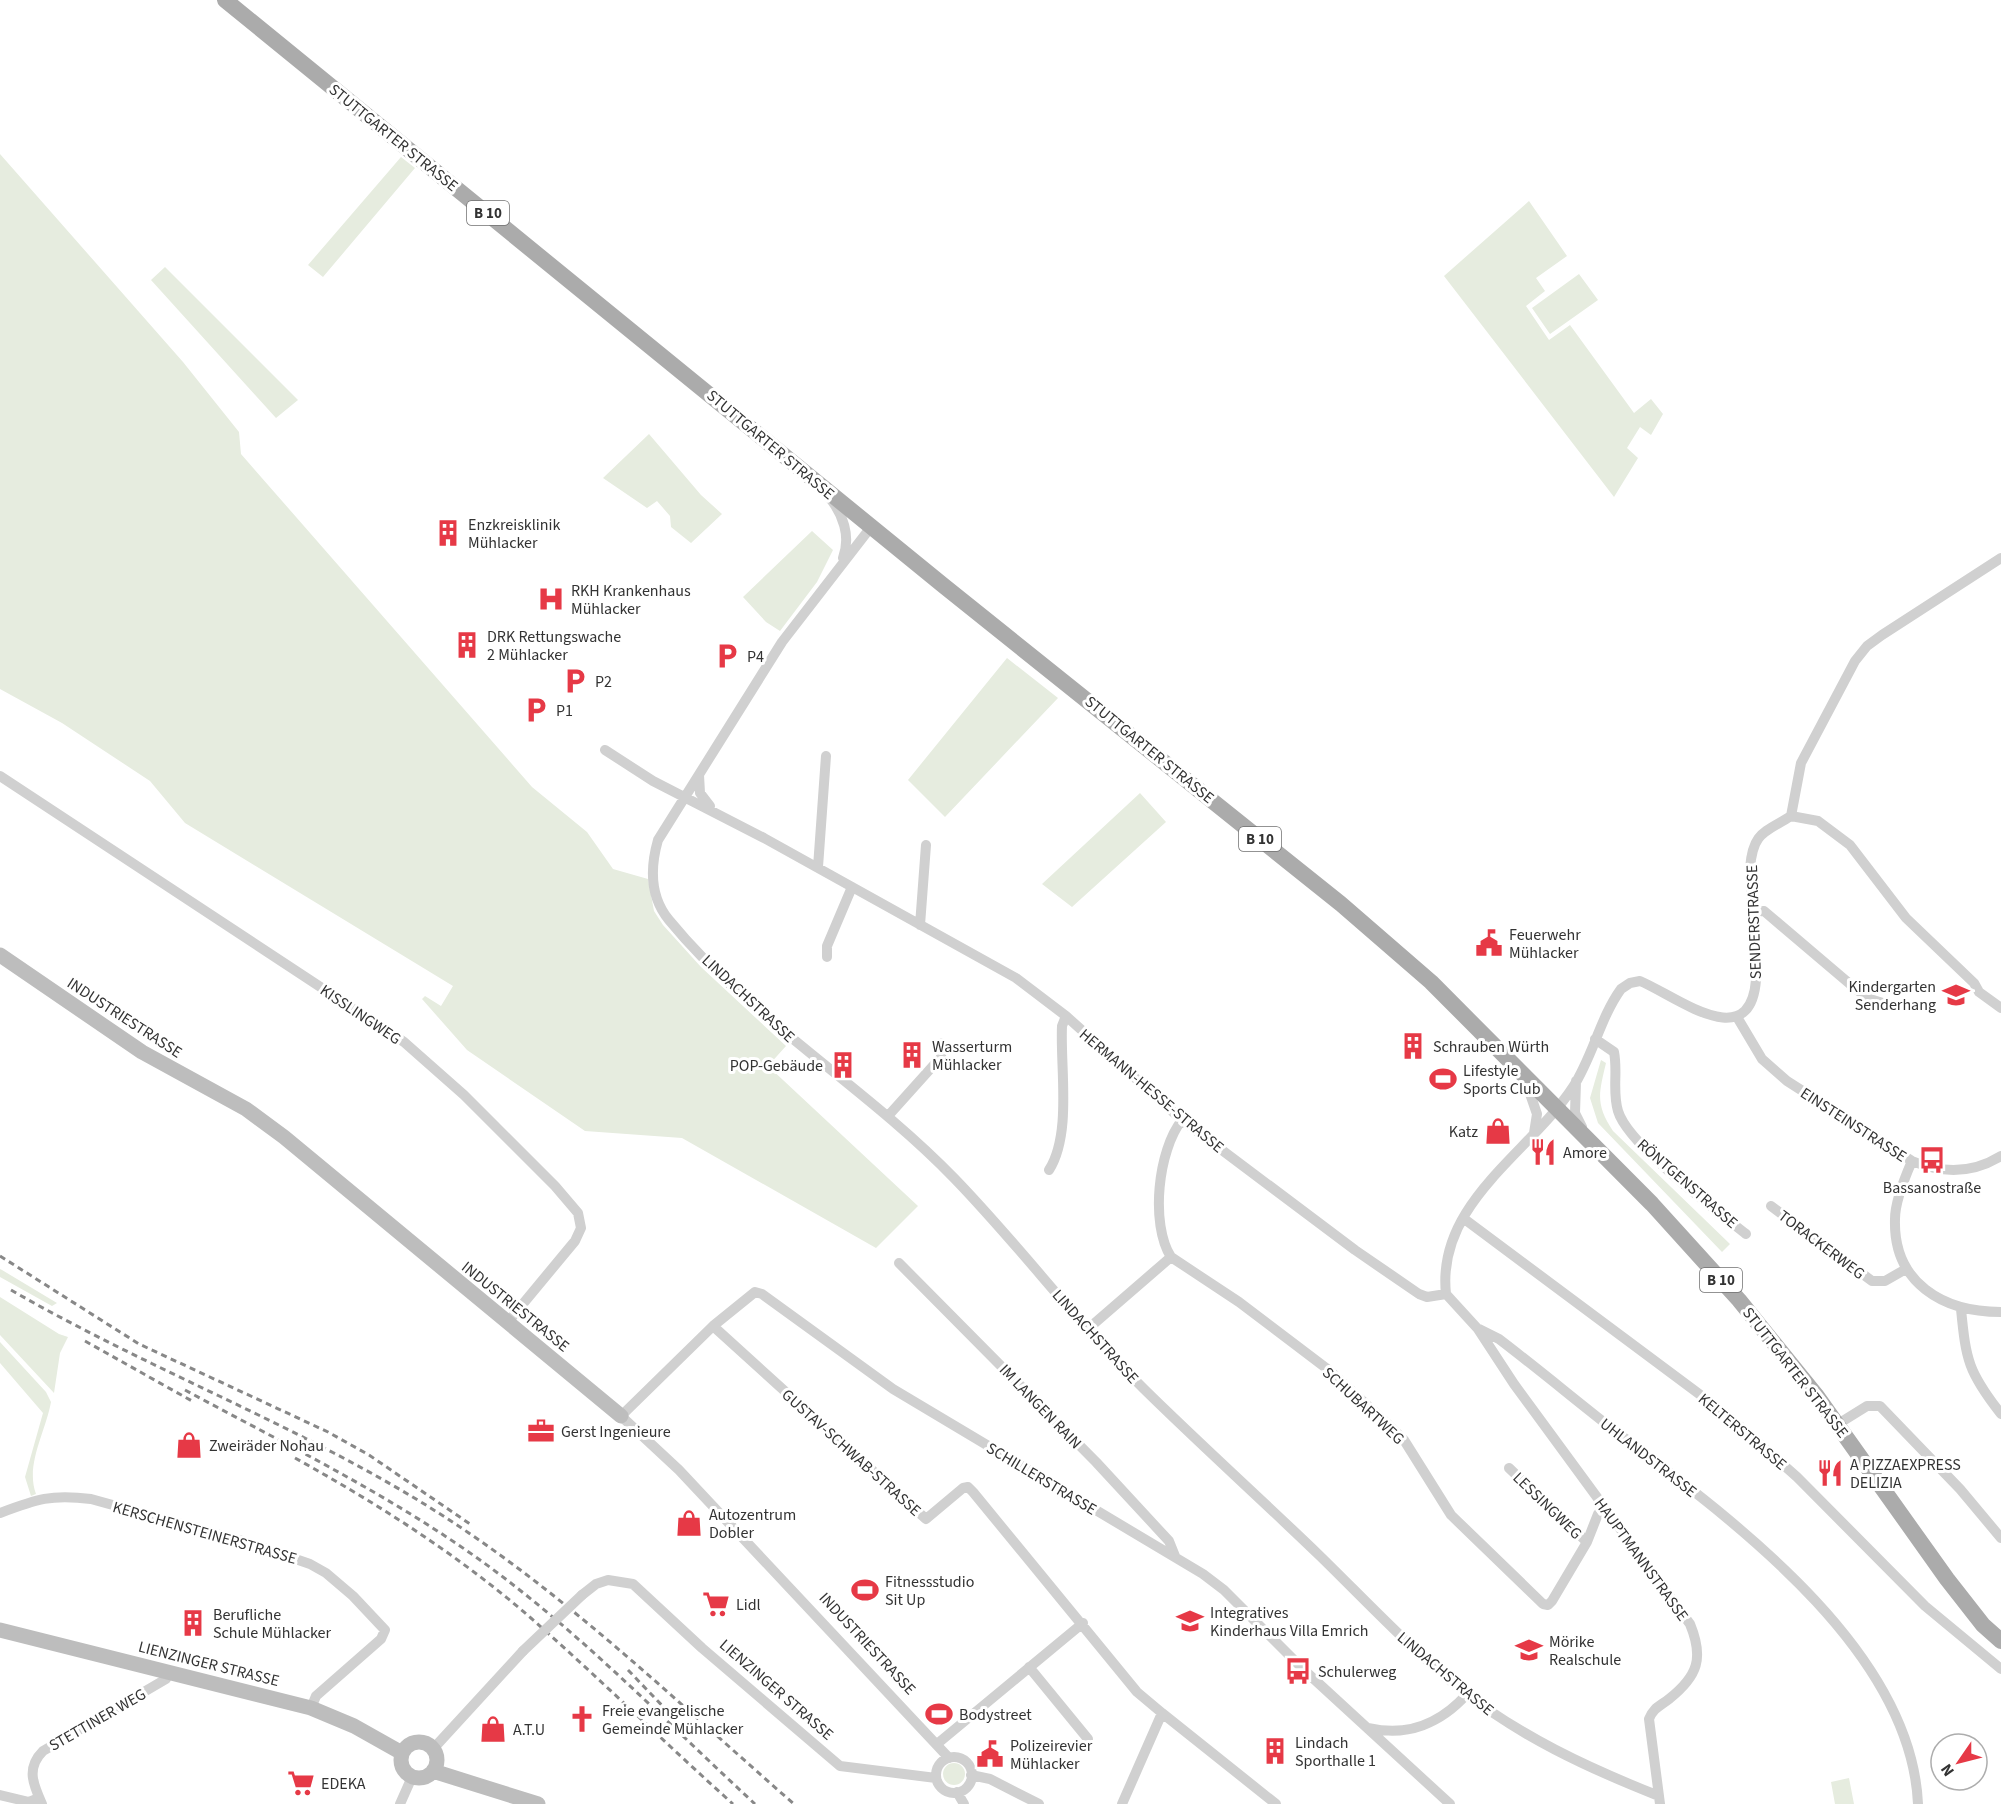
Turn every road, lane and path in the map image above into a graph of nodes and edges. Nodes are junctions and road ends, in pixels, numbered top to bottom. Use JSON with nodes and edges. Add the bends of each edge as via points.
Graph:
{"nodes":[{"id":1,"x":225,"y":0,"type":"edge"},
{"id":2,"x":808,"y":475,"type":"junction"},
{"id":3,"x":871,"y":527,"type":"junction"},
{"id":4,"x":2001,"y":558,"type":"edge"},
{"id":5,"x":840,"y":567,"type":"junction"},
{"id":6,"x":605,"y":750,"type":"dead end"},
{"id":7,"x":826,"y":756,"type":"dead end"},
{"id":8,"x":699,"y":773,"type":"junction"},
{"id":9,"x":0,"y":776,"type":"edge"},
{"id":10,"x":653,"y":781,"type":"junction"},
{"id":11,"x":685,"y":796,"type":"junction"},
{"id":12,"x":722,"y":815,"type":"junction"},
{"id":13,"x":1791,"y":816,"type":"junction"},
{"id":14,"x":666,"y":826,"type":"junction"},
{"id":15,"x":926,"y":845,"type":"dead end"},
{"id":16,"x":818,"y":867,"type":"junction"},
{"id":17,"x":852,"y":887,"type":"junction"},
{"id":18,"x":1753,"y":912,"type":"junction"},
{"id":19,"x":920,"y":925,"type":"junction"},
{"id":20,"x":0,"y":955,"type":"edge"},
{"id":21,"x":827,"y":957,"type":"dead end"},
{"id":22,"x":1889,"y":1005,"type":"dead end"},
{"id":23,"x":2001,"y":1008,"type":"edge"},
{"id":24,"x":1066,"y":1016,"type":"junction"},
{"id":25,"x":1737,"y":1017,"type":"junction"},
{"id":26,"x":1595,"y":1039,"type":"junction"},
{"id":27,"x":942,"y":1043,"type":"dead end"},
{"id":28,"x":1512,"y":1062,"type":"junction"},
{"id":29,"x":1576,"y":1081,"type":"junction"},
{"id":30,"x":1557,"y":1108,"type":"junction"},
{"id":31,"x":888,"y":1116,"type":"junction"},
{"id":32,"x":1182,"y":1120,"type":"junction"},
{"id":33,"x":1534,"y":1133,"type":"junction"},
{"id":34,"x":1594,"y":1145,"type":"junction"},
{"id":35,"x":2000,"y":1159,"type":"edge"},
{"id":36,"x":1912,"y":1161,"type":"junction"},
{"id":37,"x":1049,"y":1170,"type":"dead end"},
{"id":38,"x":1772,"y":1206,"type":"dead end"},
{"id":39,"x":1463,"y":1218,"type":"junction"},
{"id":40,"x":1746,"y":1234,"type":"dead end"},
{"id":41,"x":1171,"y":1257,"type":"junction"},
{"id":42,"x":899,"y":1263,"type":"dead end"},
{"id":43,"x":1906,"y":1269,"type":"junction"},
{"id":44,"x":1446,"y":1294,"type":"junction"},
{"id":45,"x":1961,"y":1309,"type":"junction"},
{"id":46,"x":2001,"y":1312,"type":"edge"},
{"id":47,"x":507,"y":1323,"type":"junction"},
{"id":48,"x":713,"y":1326,"type":"junction"},
{"id":49,"x":1089,"y":1328,"type":"junction"},
{"id":50,"x":1478,"y":1329,"type":"junction"},
{"id":51,"x":2001,"y":1413,"type":"edge"},
{"id":52,"x":621,"y":1416,"type":"junction"},
{"id":53,"x":1838,"y":1424,"type":"junction"},
{"id":54,"x":1509,"y":1468,"type":"dead end"},
{"id":55,"x":1605,"y":1507,"type":"junction"},
{"id":56,"x":0,"y":1513,"type":"edge"},
{"id":57,"x":2001,"y":1538,"type":"edge"},
{"id":58,"x":1587,"y":1542,"type":"junction"},
{"id":59,"x":1175,"y":1556,"type":"junction"},
{"id":60,"x":1968,"y":1605,"type":"junction"},
{"id":61,"x":1083,"y":1623,"type":"junction"},
{"id":62,"x":2001,"y":1629,"type":"edge"},
{"id":63,"x":0,"y":1630,"type":"edge"},
{"id":64,"x":2001,"y":1641,"type":"edge"},
{"id":65,"x":1029,"y":1667,"type":"junction"},
{"id":66,"x":2001,"y":1669,"type":"edge"},
{"id":67,"x":168,"y":1671,"type":"junction"},
{"id":68,"x":1467,"y":1694,"type":"junction"},
{"id":69,"x":311,"y":1708,"type":"junction"},
{"id":70,"x":1162,"y":1713,"type":"junction"},
{"id":71,"x":1367,"y":1728,"type":"junction"},
{"id":72,"x":1088,"y":1739,"type":"dead end"},
{"id":73,"x":938,"y":1744,"type":"junction"},
{"id":74,"x":433,"y":1749,"type":"junction"},
{"id":75,"x":402,"y":1753,"type":"junction"},
{"id":76,"x":949,"y":1758,"type":"junction"},
{"id":77,"x":433,"y":1771,"type":"junction"},
{"id":78,"x":971,"y":1775,"type":"junction"},
{"id":79,"x":412,"y":1777,"type":"junction"},
{"id":80,"x":936,"y":1778,"type":"junction"},
{"id":81,"x":957,"y":1792,"type":"junction"},
{"id":82,"x":0,"y":1795,"type":"edge"},
{"id":83,"x":1659,"y":1800,"type":"edge"},
{"id":84,"x":41,"y":1801,"type":"edge"},
{"id":85,"x":400,"y":1804,"type":"edge"},
{"id":86,"x":538,"y":1804,"type":"edge"},
{"id":87,"x":964,"y":1804,"type":"edge"},
{"id":88,"x":1039,"y":1804,"type":"edge"},
{"id":89,"x":1122,"y":1804,"type":"edge"},
{"id":90,"x":1276,"y":1804,"type":"edge"},
{"id":91,"x":1450,"y":1804,"type":"edge"},
{"id":92,"x":1918,"y":1804,"type":"edge"}],
"edges":[{"from":1,"to":2,"type":"main road","name":"STUTTGARTER STRASSE","number":"B 10"},
{"from":2,"to":3,"type":"main road","name":"STUTTGARTER STRASSE","number":"B 10"},
{"from":2,"to":5,"type":"street","via":[[832,501],[845,527],[847,548]]},
{"from":3,"to":5,"type":"street"},
{"from":3,"to":28,"type":"main road","name":"STUTTGARTER STRASSE","number":"B 10","via":[[1370,928]]},
{"from":4,"to":13,"type":"street","via":[[1882,634],[1860,653],[1802,764]]},
{"from":5,"to":8,"type":"street","via":[[782,642]]},
{"from":6,"to":10,"type":"street","name":"HERMANN-HESSE-STRASSE"},
{"from":7,"to":16,"type":"street"},
{"from":8,"to":10,"type":"street","name":"HERMANN-HESSE-STRASSE","via":[[678,785]]},
{"from":8,"to":11,"type":"street"},
{"from":8,"to":12,"type":"street","name":"HERMANN-HESSE-STRASSE","via":[[700,793]]},
{"from":9,"to":47,"type":"street","name":"KISSLINGWEG","via":[[404,1042],[465,1095],[555,1186],[578,1213],[581,1228],[575,1241]]},
{"from":10,"to":11,"type":"street","name":"HERMANN-HESSE-STRASSE"},
{"from":10,"to":14,"type":"street","via":[[671,798]]},
{"from":11,"to":12,"type":"street","name":"HERMANN-HESSE-STRASSE"},
{"from":11,"to":14,"type":"street","name":"LINDACHSTRASSE"},
{"from":12,"to":14,"type":"street","via":[[687,808]]},
{"from":12,"to":16,"type":"street","name":"HERMANN-HESSE-STRASSE"},
{"from":13,"to":18,"type":"street","name":"SENDERSTRASSE","via":[[1767,828],[1754,844],[1750,868]]},
{"from":13,"to":23,"type":"street","via":[[1818,821],[1843,839],[1928,942]]},
{"from":14,"to":31,"type":"street","name":"LINDACHSTRASSE","via":[[654,855],[653,884],[661,909],[670,921],[777,1026]]},
{"from":15,"to":19,"type":"street"},
{"from":16,"to":17,"type":"street","name":"HERMANN-HESSE-STRASSE"},
{"from":17,"to":19,"type":"street","name":"HERMANN-HESSE-STRASSE"},
{"from":17,"to":21,"type":"street","via":[[827,946]]},
{"from":18,"to":22,"type":"street","via":[[1764,911],[1857,990]]},
{"from":18,"to":25,"type":"street","name":"SENDERSTRASSE","via":[[1756,989],[1751,1004]]},
{"from":19,"to":24,"type":"street","name":"HERMANN-HESSE-STRASSE","via":[[1016,978]]},
{"from":20,"to":47,"type":"street","name":"INDUSTRIESTRASSE","via":[[151,1058],[246,1109]]},
{"from":24,"to":32,"type":"street","name":"HERMANN-HESSE-STRASSE"},
{"from":24,"to":37,"type":"street","via":[[1062,1026],[1060,1136]]},
{"from":25,"to":26,"type":"street","via":[[1713,1017],[1635,981],[1615,997]]},
{"from":25,"to":36,"type":"street","name":"EINSTEINSTRASSE","via":[[1762,1059],[1787,1081]]},
{"from":26,"to":29,"type":"street"},
{"from":26,"to":40,"type":"street","name":"RÖNTGENSTRASSE","via":[[1614,1052],[1614,1092],[1618,1112],[1628,1130],[1671,1173]]},
{"from":27,"to":31,"type":"street","via":[[941,1057]]},
{"from":28,"to":30,"type":"main road","name":"STUTTGARTER STRASSE","number":"B 10"},
{"from":28,"to":33,"type":"street","via":[[1535,1101]]},
{"from":29,"to":30,"type":"street"},
{"from":29,"to":34,"type":"street","via":[[1575,1113]]},
{"from":30,"to":33,"type":"street"},
{"from":30,"to":34,"type":"main road","name":"STUTTGARTER STRASSE","number":"B 10"},
{"from":31,"to":49,"type":"street","name":"LINDACHSTRASSE","via":[[956,1179]]},
{"from":32,"to":41,"type":"street","via":[[1173,1131],[1161,1179],[1162,1243]]},
{"from":32,"to":44,"type":"street","name":"HERMANN-HESSE-STRASSE","via":[[1419,1294]]},
{"from":33,"to":39,"type":"street"},
{"from":34,"to":53,"type":"main road","name":"STUTTGARTER STRASSE","number":"B 10","via":[[1739,1300]]},
{"from":35,"to":36,"type":"street","name":"EINSTEINSTRASSE","via":[[1955,1171],[1928,1168]]},
{"from":36,"to":43,"type":"street","via":[[1894,1218]]},
{"from":38,"to":43,"type":"street","name":"TORACKERWEG","via":[[1872,1281],[1885,1281]]},
{"from":39,"to":44,"type":"street","via":[[1445,1262]]},
{"from":39,"to":66,"type":"street","name":"KELTERSTRASSE","via":[[1726,1414],[1797,1478],[1925,1606]]},
{"from":41,"to":49,"type":"street"},
{"from":41,"to":58,"type":"street","name":"SCHUBARTWEG","via":[[1321,1364],[1393,1429],[1451,1515],[1543,1604],[1552,1601]]},
{"from":42,"to":59,"type":"street","name":"IM LANGEN RAIN","via":[[1096,1462],[1169,1541]]},
{"from":43,"to":45,"type":"street","via":[[1936,1298]]},
{"from":44,"to":50,"type":"street","name":"UHLANDSTRASSE"},
{"from":45,"to":46,"type":"street"},
{"from":45,"to":51,"type":"street","via":[[1969,1365],[1979,1386]]},
{"from":47,"to":52,"type":"street","name":"INDUSTRIESTRASSE"},
{"from":48,"to":52,"type":"street","name":"SCHILLERSTRASSE"},
{"from":48,"to":59,"type":"street","name":"SCHILLERSTRASSE","via":[[759,1292],[893,1389]]},
{"from":48,"to":61,"type":"street","name":"GUSTAV-SCHWAB-STRASSE","via":[[926,1519],[968,1487]]},
{"from":49,"to":68,"type":"street","name":"LINDACHSTRASSE","via":[[1143,1388]]},
{"from":50,"to":55,"type":"street","name":"HAUPTMANNSTRASSE"},
{"from":50,"to":92,"type":"street","name":"UHLANDSTRASSE","via":[[1499,1339],[1684,1483],[1818,1601],[1879,1686],[1899,1723],[1911,1755]]},
{"from":52,"to":73,"type":"street","name":"INDUSTRIESTRASSE","via":[[679,1470]]},
{"from":53,"to":57,"type":"street","via":[[1867,1406],[1880,1406]]},
{"from":53,"to":60,"type":"main road","name":"STUTTGARTER STRASSE","number":"B 10"},
{"from":54,"to":58,"type":"street","name":"LESSINGWEG"},
{"from":55,"to":58,"type":"street","name":"SCHUBARTWEG","via":[[1598,1514]]},
{"from":55,"to":83,"type":"street","name":"HAUPTMANNSTRASSE","via":[[1689,1624],[1697,1642],[1697,1663],[1691,1678],[1652,1710],[1649,1719]]},
{"from":56,"to":69,"type":"street","name":"KERSCHENSTEINERSTRASSE","via":[[42,1497],[91,1499],[285,1554],[326,1573],[385,1630],[381,1639],[316,1696]]},
{"from":59,"to":71,"type":"street","name":"SCHILLERSTRASSE","via":[[1224,1590]]},
{"from":60,"to":62,"type":"main road","name":"STUTTGARTER STRASSE","number":"B 10"},
{"from":60,"to":64,"type":"main road","name":"STUTTGARTER STRASSE","number":"B 10"},
{"from":61,"to":65,"type":"street"},
{"from":61,"to":70,"type":"street","via":[[1137,1692]]},
{"from":63,"to":67,"type":"street","name":"LIENZINGER STRASSE"},
{"from":65,"to":72,"type":"street"},
{"from":65,"to":73,"type":"street"},
{"from":67,"to":69,"type":"street","name":"LIENZINGER STRASSE"},
{"from":67,"to":84,"type":"street","name":"STETTINER WEG","via":[[166,1679],[43,1750],[34,1760],[31,1775]]},
{"from":68,"to":71,"type":"street","via":[[1431,1724],[1411,1730]]},
{"from":68,"to":83,"type":"street","name":"LINDACHSTRASSE","via":[[1535,1740]]},
{"from":69,"to":75,"type":"street","name":"LIENZINGER STRASSE"},
{"from":70,"to":89,"type":"street"},
{"from":70,"to":90,"type":"street"},
{"from":71,"to":91,"type":"street","name":"SCHILLERSTRASSE"},
{"from":73,"to":76,"type":"street","name":"INDUSTRIESTRASSE"},
{"from":74,"to":75,"type":"street","via":[[416,1742]]},
{"from":74,"to":77,"type":"street","via":[[437,1760]]},
{"from":74,"to":80,"type":"street","name":"LIENZINGER STRASSE","bridge":true,"via":[[523,1651],[582,1595],[596,1584],[608,1581],[633,1584],[840,1766]]},
{"from":75,"to":79,"type":"street","via":[[401,1764]]},
{"from":76,"to":78,"type":"street","via":[[965,1761]]},
{"from":76,"to":80,"type":"street","via":[[937,1767]]},
{"from":77,"to":79,"type":"street","via":[[424,1777]]},
{"from":77,"to":86,"type":"street"},
{"from":78,"to":81,"type":"street","via":[[969,1785]]},
{"from":78,"to":88,"type":"street","via":[[990,1779]]},
{"from":79,"to":85,"type":"street"},
{"from":80,"to":81,"type":"street","via":[[946,1791]]},
{"from":81,"to":87,"type":"street"},
{"from":82,"to":84,"type":"street"}]}
